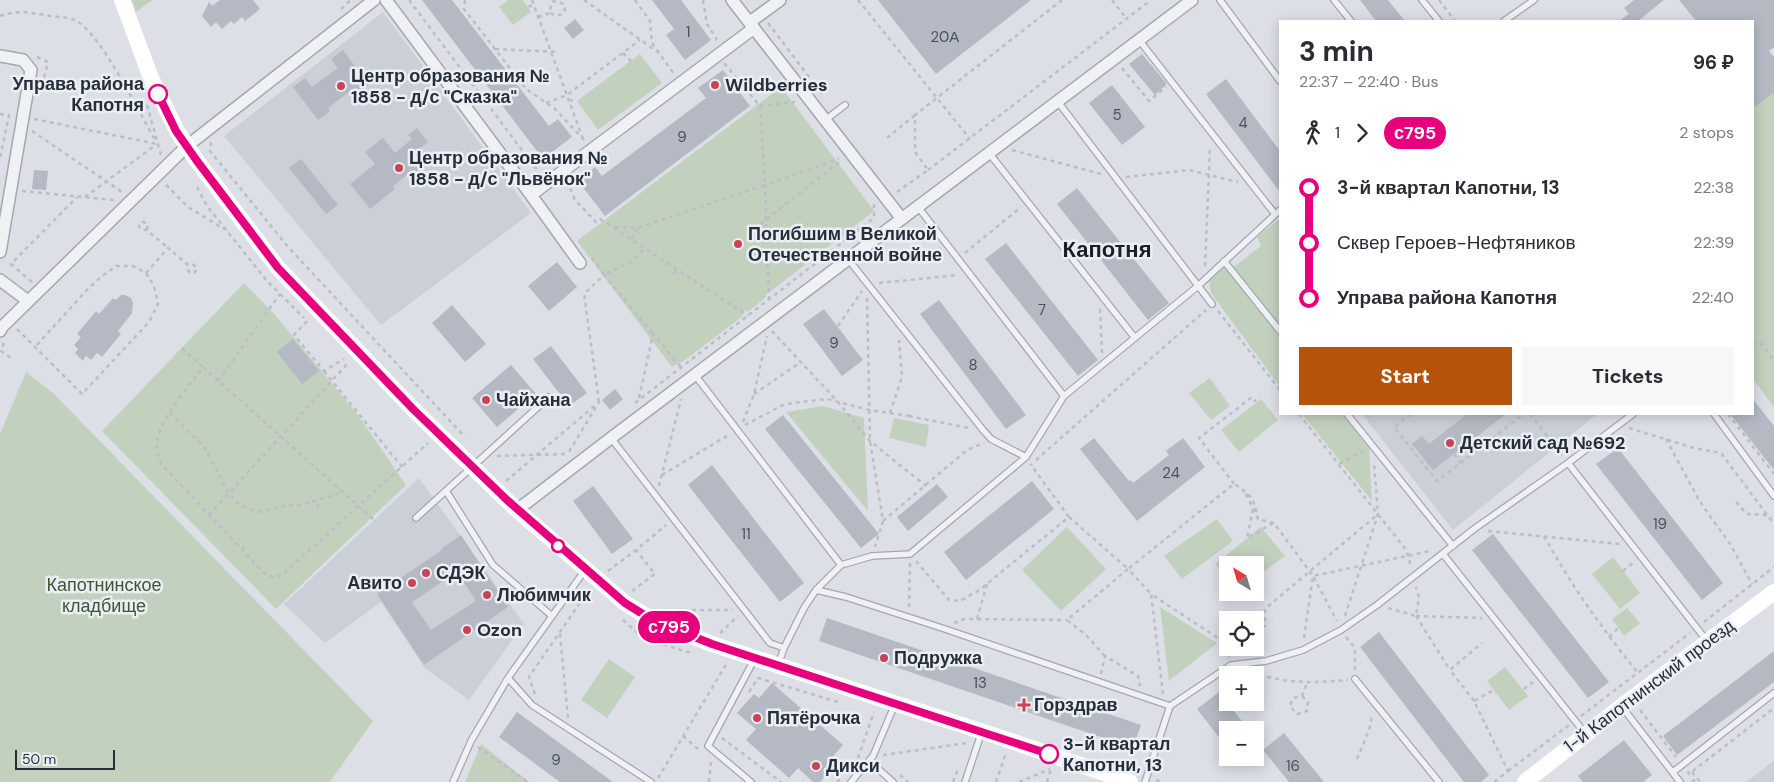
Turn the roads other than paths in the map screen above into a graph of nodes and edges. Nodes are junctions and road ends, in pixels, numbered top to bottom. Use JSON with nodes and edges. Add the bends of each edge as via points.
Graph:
{"nodes":[{"id":1,"x":122,"y":0,"type":"edge"},
{"id":2,"x":374,"y":0,"type":"edge"},
{"id":3,"x":386,"y":0,"type":"edge"},
{"id":4,"x":732,"y":0,"type":"edge"},
{"id":5,"x":780,"y":0,"type":"edge"},
{"id":6,"x":1192,"y":0,"type":"edge"},
{"id":7,"x":1220,"y":0,"type":"edge"},
{"id":8,"x":1334,"y":0,"type":"edge"},
{"id":9,"x":1422,"y":0,"type":"edge"},
{"id":10,"x":1534,"y":0,"type":"edge"},
{"id":11,"x":1350,"y":20,"type":"edge"},
{"id":12,"x":1438,"y":20,"type":"edge"},
{"id":13,"x":1505,"y":20,"type":"edge"},
{"id":14,"x":752,"y":25,"type":"junction"},
{"id":15,"x":1139,"y":40,"type":"junction"},
{"id":16,"x":0,"y":56,"type":"edge"},
{"id":17,"x":1279,"y":80,"type":"edge"},
{"id":18,"x":1058,"y":102,"type":"junction"},
{"id":19,"x":845,"y":105,"type":"dead end"},
{"id":20,"x":825,"y":120,"type":"junction"},
{"id":21,"x":187,"y":146,"type":"junction"},
{"id":22,"x":989,"y":153,"type":"junction"},
{"id":23,"x":531,"y":194,"type":"junction"},
{"id":24,"x":918,"y":207,"type":"junction"},
{"id":25,"x":1277,"y":212,"type":"edge"},
{"id":26,"x":902,"y":219,"type":"junction"},
{"id":27,"x":4,"y":255,"type":"edge"},
{"id":28,"x":848,"y":259,"type":"junction"},
{"id":29,"x":1224,"y":262,"type":"junction"},
{"id":30,"x":580,"y":263,"type":"dead end"},
{"id":31,"x":0,"y":280,"type":"edge"},
{"id":32,"x":1198,"y":286,"type":"junction"},
{"id":33,"x":28,"y":301,"type":"junction"},
{"id":34,"x":1212,"y":304,"type":"road end"},
{"id":35,"x":1279,"y":330,"type":"edge"},
{"id":36,"x":6,"y":332,"type":"edge"},
{"id":37,"x":1135,"y":338,"type":"junction"},
{"id":38,"x":695,"y":375,"type":"junction"},
{"id":39,"x":1064,"y":396,"type":"junction"},
{"id":40,"x":549,"y":397,"type":"dead end"},
{"id":41,"x":1348,"y":415,"type":"edge"},
{"id":42,"x":1632,"y":415,"type":"edge"},
{"id":43,"x":1715,"y":415,"type":"edge"},
{"id":44,"x":611,"y":438,"type":"junction"},
{"id":45,"x":1026,"y":457,"type":"junction"},
{"id":46,"x":478,"y":462,"type":"junction"},
{"id":47,"x":1568,"y":463,"type":"junction"},
{"id":48,"x":446,"y":491,"type":"junction"},
{"id":49,"x":1774,"y":496,"type":"edge"},
{"id":50,"x":517,"y":510,"type":"junction"},
{"id":51,"x":416,"y":518,"type":"dead end"},
{"id":52,"x":1453,"y":546,"type":"junction"},
{"id":53,"x":1443,"y":554,"type":"junction"},
{"id":54,"x":841,"y":565,"type":"junction"},
{"id":55,"x":585,"y":569,"type":"junction"},
{"id":56,"x":816,"y":590,"type":"junction"},
{"id":57,"x":1774,"y":592,"type":"edge"},
{"id":58,"x":552,"y":616,"type":"junction"},
{"id":59,"x":1708,"y":642,"type":"junction"},
{"id":60,"x":784,"y":648,"type":"junction"},
{"id":61,"x":755,"y":658,"type":"junction"},
{"id":62,"x":778,"y":665,"type":"junction"},
{"id":63,"x":508,"y":678,"type":"junction"},
{"id":64,"x":1355,"y":679,"type":"road end"},
{"id":65,"x":1774,"y":693,"type":"edge"},
{"id":66,"x":895,"y":703,"type":"junction"},
{"id":67,"x":1167,"y":705,"type":"junction"},
{"id":68,"x":1622,"y":706,"type":"junction"},
{"id":69,"x":1585,"y":734,"type":"junction"},
{"id":70,"x":975,"y":735,"type":"junction"},
{"id":71,"x":869,"y":760,"type":"junction"},
{"id":72,"x":1673,"y":772,"type":"junction"},
{"id":73,"x":654,"y":781,"type":"edge"},
{"id":74,"x":453,"y":782,"type":"edge"},
{"id":75,"x":751,"y":782,"type":"edge"},
{"id":76,"x":852,"y":782,"type":"edge"},
{"id":77,"x":893,"y":782,"type":"edge"},
{"id":78,"x":964,"y":782,"type":"edge"},
{"id":79,"x":1130,"y":782,"type":"edge"},
{"id":80,"x":1145,"y":782,"type":"edge"},
{"id":81,"x":1439,"y":782,"type":"edge"},
{"id":82,"x":1525,"y":782,"type":"edge"},
{"id":83,"x":1680,"y":782,"type":"edge"}],
"edges":[{"from":1,"to":21,"type":"street","via":[[158,93]]},
{"from":2,"to":21,"type":"street"},
{"from":3,"to":23,"type":"street"},
{"from":4,"to":14,"type":"street"},
{"from":5,"to":14,"type":"street"},
{"from":6,"to":15,"type":"street"},
{"from":7,"to":17,"type":"lane"},
{"from":8,"to":11,"type":"lane"},
{"from":9,"to":12,"type":"lane"},
{"from":10,"to":13,"type":"lane"},
{"from":14,"to":20,"type":"street"},
{"from":14,"to":23,"type":"street"},
{"from":15,"to":18,"type":"street"},
{"from":15,"to":25,"type":"lane"},
{"from":16,"to":27,"type":"street","via":[[23,60],[32,70],[11,190]]},
{"from":18,"to":22,"type":"street"},
{"from":18,"to":32,"type":"lane"},
{"from":19,"to":20,"type":"lane"},
{"from":20,"to":26,"type":"street"},
{"from":21,"to":33,"type":"street"},
{"from":21,"to":46,"type":"street","via":[[278,268],[413,409]]},
{"from":22,"to":24,"type":"street"},
{"from":22,"to":37,"type":"lane"},
{"from":23,"to":30,"type":"street"},
{"from":24,"to":26,"type":"street"},
{"from":24,"to":39,"type":"lane"},
{"from":25,"to":29,"type":"lane"},
{"from":26,"to":28,"type":"street"},
{"from":28,"to":38,"type":"street"},
{"from":28,"to":45,"type":"lane","via":[[991,439]]},
{"from":29,"to":32,"type":"lane"},
{"from":29,"to":35,"type":"lane"},
{"from":31,"to":33,"type":"street"},
{"from":32,"to":34,"type":"lane"},
{"from":32,"to":37,"type":"lane"},
{"from":33,"to":36,"type":"street","via":[[2,327]]},
{"from":37,"to":39,"type":"lane"},
{"from":38,"to":44,"type":"street"},
{"from":38,"to":54,"type":"lane"},
{"from":39,"to":45,"type":"lane"},
{"from":40,"to":46,"type":"lane"},
{"from":41,"to":52,"type":"lane"},
{"from":42,"to":47,"type":"lane"},
{"from":43,"to":49,"type":"lane"},
{"from":44,"to":50,"type":"street"},
{"from":44,"to":60,"type":"lane","via":[[770,643]]},
{"from":45,"to":54,"type":"lane","via":[[910,554],[872,556]]},
{"from":46,"to":48,"type":"lane"},
{"from":46,"to":50,"type":"street"},
{"from":47,"to":52,"type":"lane"},
{"from":47,"to":59,"type":"lane"},
{"from":48,"to":51,"type":"lane"},
{"from":48,"to":58,"type":"lane","via":[[493,565]]},
{"from":50,"to":55,"type":"street"},
{"from":52,"to":53,"type":"lane"},
{"from":53,"to":67,"type":"lane","via":[[1341,630],[1303,650],[1266,662],[1231,664]]},
{"from":53,"to":69,"type":"lane"},
{"from":54,"to":56,"type":"lane"},
{"from":55,"to":58,"type":"lane"},
{"from":55,"to":61,"type":"street","via":[[625,603],[654,621]]},
{"from":56,"to":60,"type":"lane"},
{"from":56,"to":67,"type":"lane","via":[[942,628]]},
{"from":57,"to":59,"type":"street","name":"1-й Капотнинский проезд"},
{"from":58,"to":63,"type":"lane"},
{"from":59,"to":68,"type":"street","name":"1-й Капотнинский проезд"},
{"from":60,"to":62,"type":"lane"},
{"from":61,"to":62,"type":"street"},
{"from":61,"to":75,"type":"lane","via":[[708,746]]},
{"from":62,"to":66,"type":"street"},
{"from":63,"to":73,"type":"lane","via":[[532,705]]},
{"from":63,"to":74,"type":"lane","via":[[470,741]]},
{"from":64,"to":81,"type":"lane"},
{"from":65,"to":72,"type":"lane"},
{"from":66,"to":70,"type":"street"},
{"from":66,"to":71,"type":"lane"},
{"from":67,"to":80,"type":"lane"},
{"from":68,"to":69,"type":"street","name":"1-й Капотнинский проезд"},
{"from":68,"to":72,"type":"lane"},
{"from":69,"to":82,"type":"street","name":"1-й Капотнинский проезд"},
{"from":70,"to":78,"type":"lane"},
{"from":70,"to":79,"type":"street"},
{"from":71,"to":76,"type":"lane"},
{"from":71,"to":77,"type":"lane"},
{"from":72,"to":83,"type":"lane"}]}
